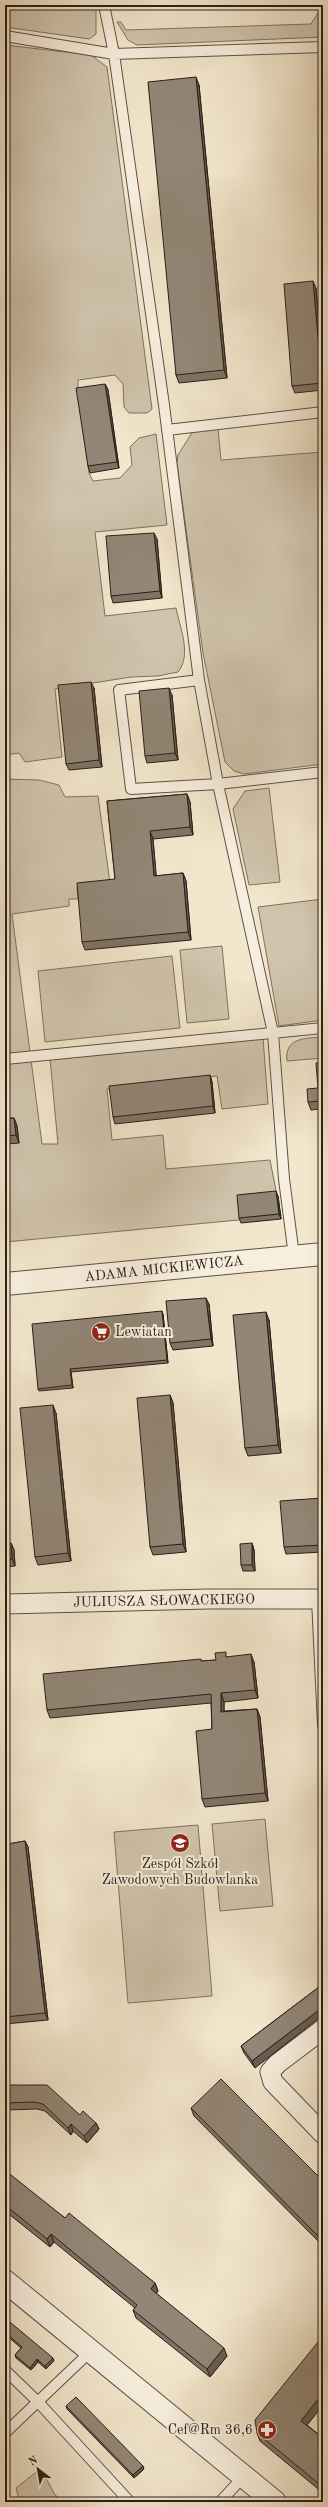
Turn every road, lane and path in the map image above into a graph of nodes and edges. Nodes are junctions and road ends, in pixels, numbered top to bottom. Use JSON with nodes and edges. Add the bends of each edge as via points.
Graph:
{"nodes":[{"id":1,"x":104,"y":5,"type":"edge"},
{"id":2,"x":5,"y":36,"type":"edge"},
{"id":3,"x":323,"y":47,"type":"edge"},
{"id":4,"x":114,"y":54,"type":"junction"},
{"id":5,"x":323,"y":412,"type":"edge"},
{"id":6,"x":168,"y":430,"type":"junction"},
{"id":7,"x":199,"y":680,"type":"junction"},
{"id":8,"x":323,"y":772,"type":"edge"},
{"id":9,"x":218,"y":784,"type":"junction"},
{"id":10,"x":323,"y":1028,"type":"edge"},
{"id":11,"x":274,"y":1033,"type":"junction"},
{"id":12,"x":5,"y":1059,"type":"edge"},
{"id":13,"x":323,"y":1254,"type":"edge"},
{"id":14,"x":294,"y":1256,"type":"junction"},
{"id":15,"x":5,"y":1284,"type":"edge"},
{"id":16,"x":320,"y":1599,"type":"edge"},
{"id":17,"x":5,"y":1604,"type":"edge"},
{"id":18,"x":323,"y":1725,"type":"edge"},
{"id":19,"x":323,"y":2029,"type":"edge"},
{"id":20,"x":323,"y":2134,"type":"edge"},
{"id":21,"x":5,"y":2281,"type":"edge"},
{"id":22,"x":92,"y":2350,"type":"junction"},
{"id":23,"x":5,"y":2370,"type":"edge"},
{"id":24,"x":39,"y":2403,"type":"junction"},
{"id":25,"x":5,"y":2433,"type":"edge"},
{"id":26,"x":243,"y":2477,"type":"junction"},
{"id":27,"x":130,"y":2502,"type":"edge"},
{"id":28,"x":220,"y":2502,"type":"edge"},
{"id":29,"x":275,"y":2502,"type":"edge"}],
"edges":[{"from":1,"to":4,"type":"lane"},
{"from":2,"to":4,"type":"lane"},
{"from":3,"to":4,"type":"lane"},
{"from":4,"to":6,"type":"lane"},
{"from":5,"to":6,"type":"lane"},
{"from":6,"to":7,"type":"lane"},
{"from":7,"to":9,"type":"lane"},
{"from":7,"to":9,"type":"lane","via":[[119,690],[131,789]]},
{"from":8,"to":9,"type":"lane"},
{"from":9,"to":11,"type":"lane"},
{"from":10,"to":11,"type":"lane"},
{"from":11,"to":12,"type":"lane"},
{"from":11,"to":14,"type":"lane","via":[[284,1180]]},
{"from":13,"to":14,"type":"street","name":"ADAMA MICKIEWICZA"},
{"from":14,"to":15,"type":"street","name":"ADAMA MICKIEWICZA"},
{"from":16,"to":17,"type":"street","name":"JULIUSZA SŁOWACKIEGO"},
{"from":16,"to":18,"type":"lane"},
{"from":19,"to":20,"type":"street","via":[[270,2072],[272,2082]]},
{"from":21,"to":22,"type":"street"},
{"from":22,"to":24,"type":"lane"},
{"from":22,"to":26,"type":"street"},
{"from":23,"to":24,"type":"lane"},
{"from":24,"to":25,"type":"lane"},
{"from":24,"to":27,"type":"lane"},
{"from":26,"to":28,"type":"lane"},
{"from":26,"to":29,"type":"street"}]}
